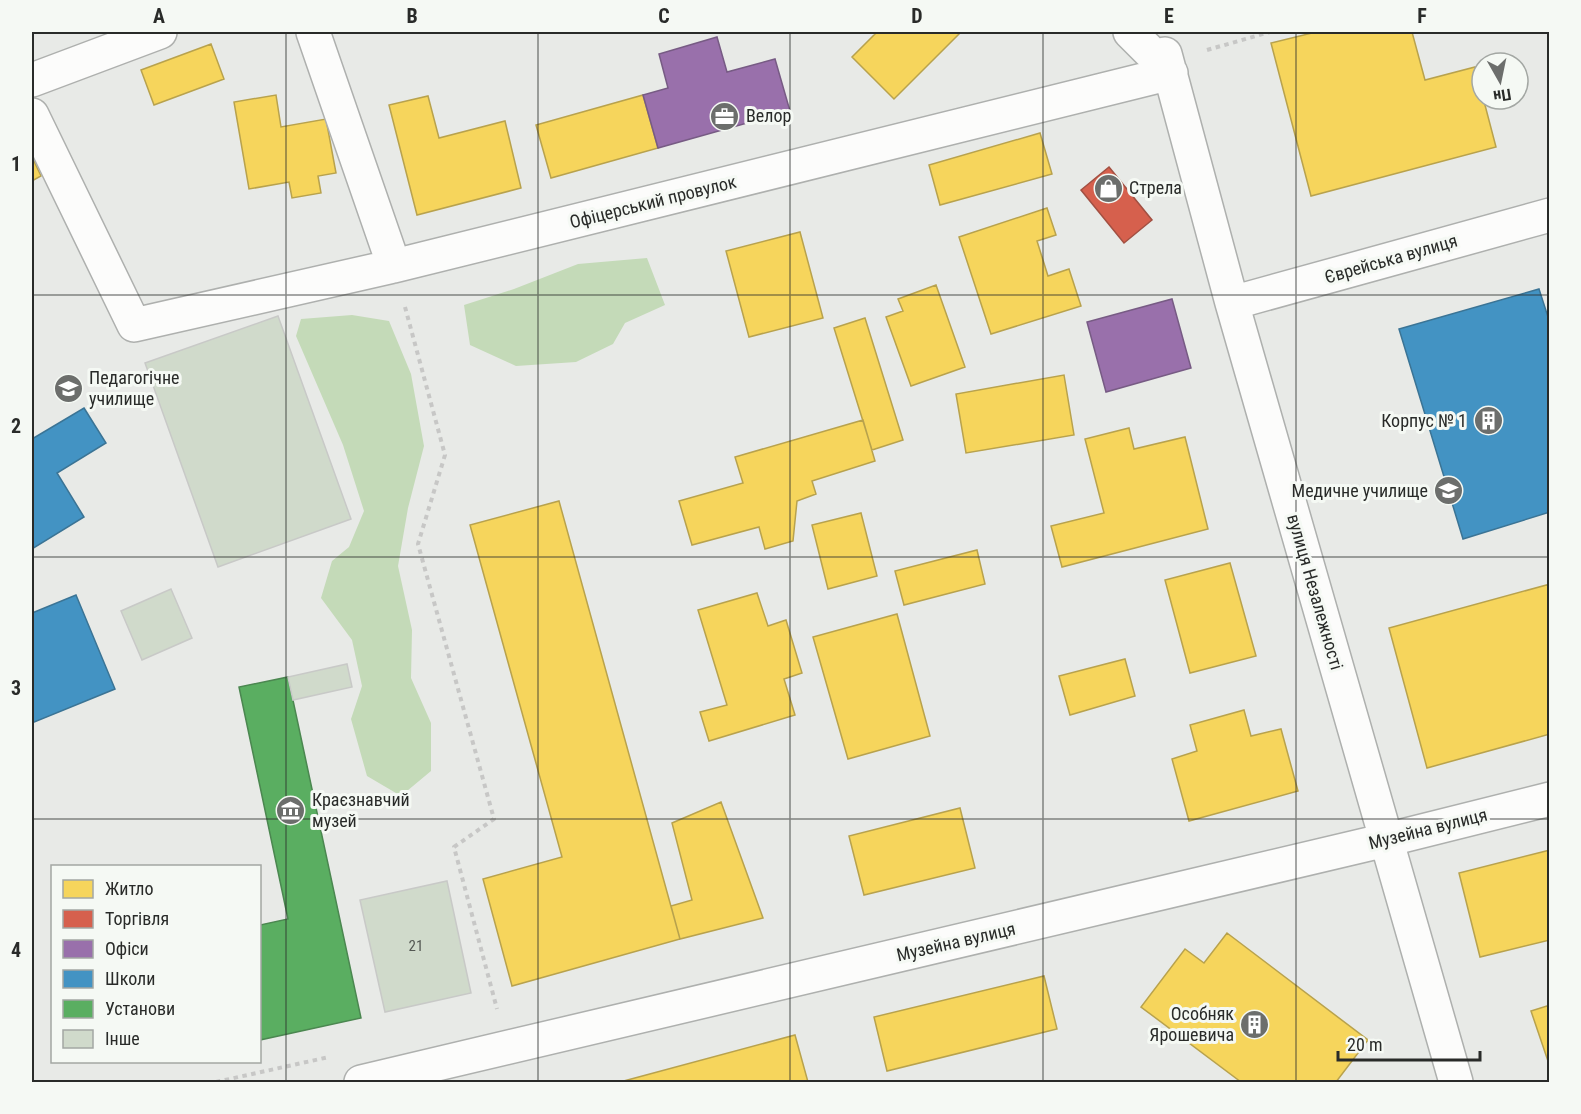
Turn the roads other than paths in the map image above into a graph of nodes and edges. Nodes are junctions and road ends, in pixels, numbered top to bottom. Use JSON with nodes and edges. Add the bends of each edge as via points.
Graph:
{"nodes":[{"id":1,"x":160,"y":32,"type":"edge"},
{"id":2,"x":313,"y":32,"type":"edge"},
{"id":3,"x":1130,"y":32,"type":"edge"},
{"id":4,"x":1159,"y":32,"type":"edge"},
{"id":5,"x":1171,"y":74,"type":"junction"},
{"id":6,"x":32,"y":80,"type":"edge"},
{"id":7,"x":32,"y":115,"type":"edge"},
{"id":8,"x":1550,"y":215,"type":"edge"},
{"id":9,"x":393,"y":266,"type":"junction"},
{"id":10,"x":1232,"y":303,"type":"junction"},
{"id":11,"x":1550,"y":799,"type":"edge"},
{"id":12,"x":1386,"y":840,"type":"junction"},
{"id":13,"x":404,"y":1078,"type":"edge"},
{"id":14,"x":361,"y":1083,"type":"edge"},
{"id":15,"x":1456,"y":1083,"type":"edge"}],
"edges":[{"from":1,"to":6,"type":"street"},
{"from":2,"to":9,"type":"street"},
{"from":3,"to":5,"type":"street"},
{"from":4,"to":5,"type":"street","name":"вулиця Незалежності"},
{"from":5,"to":9,"type":"street","name":"Офіцерський провулок"},
{"from":5,"to":10,"type":"street","name":"вулиця Незалежності"},
{"from":7,"to":9,"type":"street","name":"Офіцерський провулок","via":[[134,325]]},
{"from":8,"to":10,"type":"street","name":"Єврейська вулиця"},
{"from":10,"to":12,"type":"street","name":"вулиця Незалежності"},
{"from":11,"to":12,"type":"street","name":"Музейна вулиця"},
{"from":12,"to":13,"type":"street","name":"Музейна вулиця"},
{"from":12,"to":15,"type":"street","name":"вулиця Незалежності"},
{"from":13,"to":14,"type":"street","name":"Музейна вулиця"}]}
